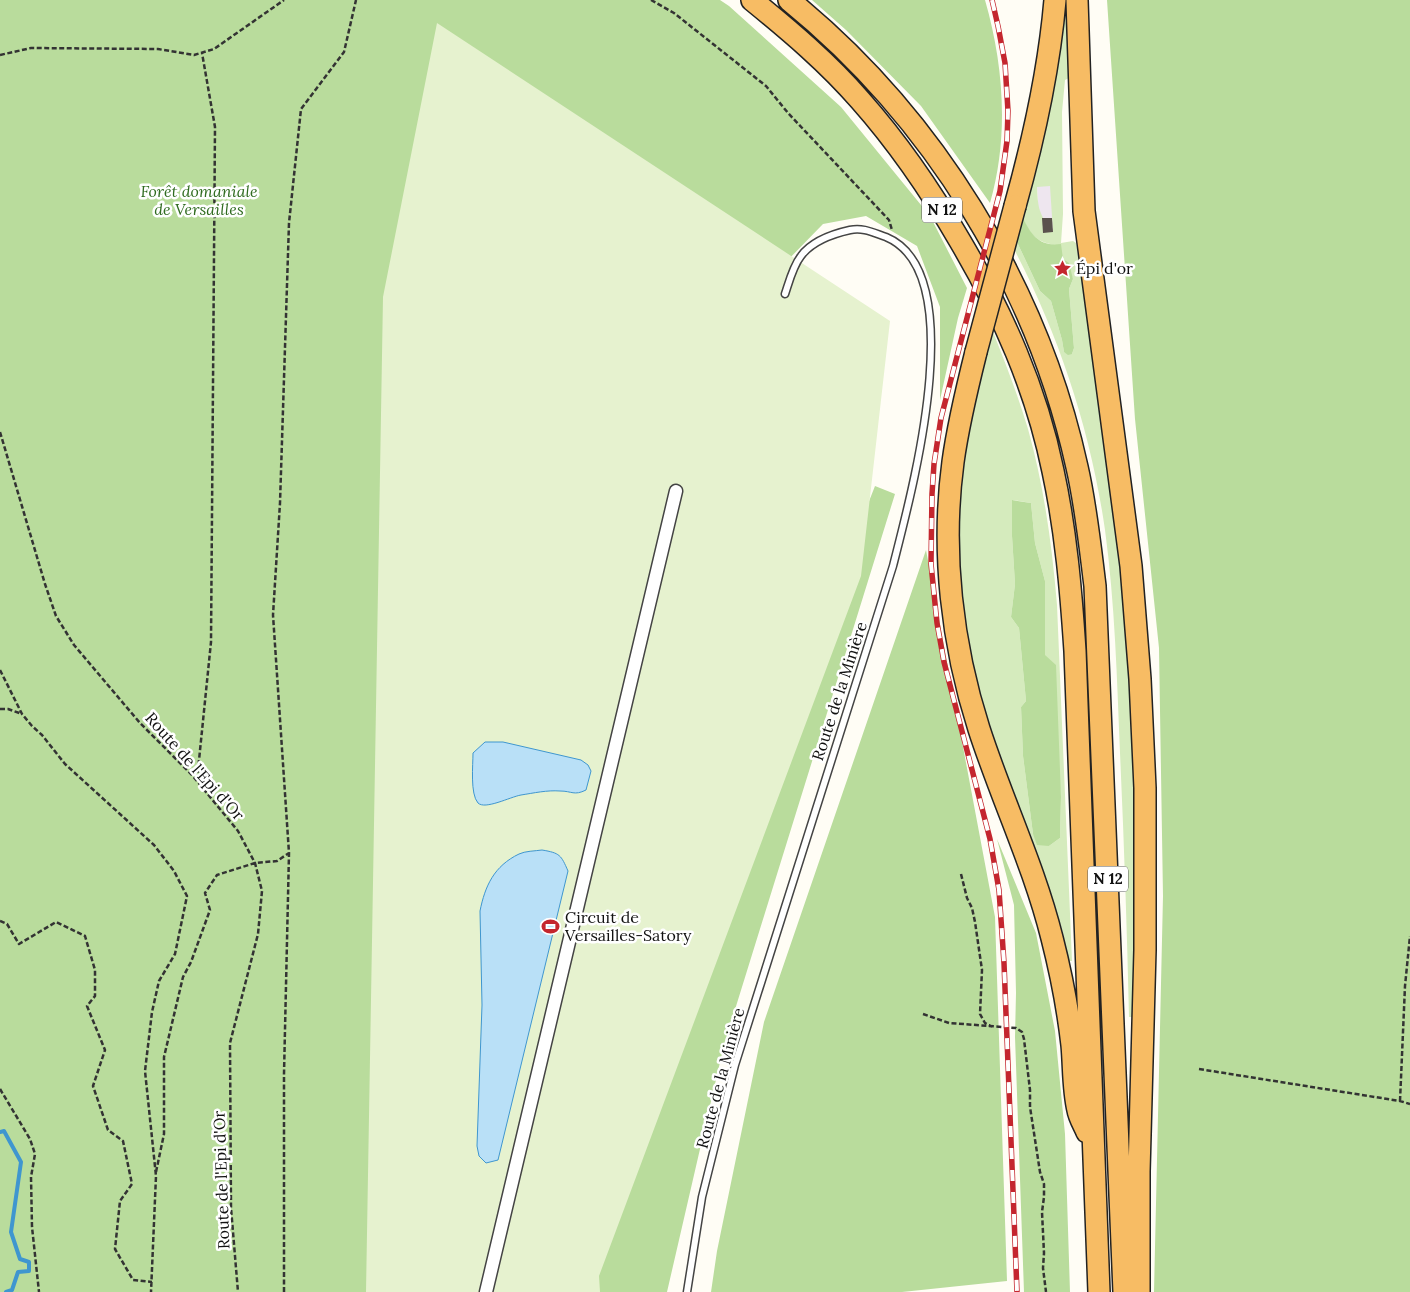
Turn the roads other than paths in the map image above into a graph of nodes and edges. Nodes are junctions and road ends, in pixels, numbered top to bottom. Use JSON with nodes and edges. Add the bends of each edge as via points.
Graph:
{"nodes":[{"id":1,"x":752,"y":0,"type":"edge"},
{"id":2,"x":789,"y":0,"type":"edge"},
{"id":3,"x":1055,"y":0,"type":"edge"},
{"id":4,"x":1077,"y":0,"type":"edge"},
{"id":5,"x":784,"y":294,"type":"dead end"},
{"id":6,"x":676,"y":491,"type":"dead end"},
{"id":7,"x":1094,"y":1149,"type":"junction"},
{"id":8,"x":486,"y":1292,"type":"edge"},
{"id":9,"x":688,"y":1292,"type":"edge"},
{"id":10,"x":1099,"y":1292,"type":"edge"},
{"id":11,"x":1124,"y":1292,"type":"edge"},
{"id":12,"x":1139,"y":1292,"type":"edge"}],
"edges":[{"from":1,"to":7,"type":"highway","number":"N 12","via":[[794,35],[860,99],[928,187],[1007,328],[1041,420],[1063,524],[1072,614]]},
{"from":2,"to":11,"type":"highway","number":"N 12","via":[[842,46],[882,88],[947,170],[979,221],[1022,302],[1064,416],[1077,467],[1095,586]]},
{"from":3,"to":7,"type":"highway","bridge":true,"via":[[1042,99],[959,426],[950,484],[948,552],[954,618],[966,679],[979,728],[1030,865],[1052,939],[1063,988],[1078,1110]]},
{"from":4,"to":12,"type":"highway","via":[[1084,212],[1131,566],[1140,679],[1145,788],[1145,950]]},
{"from":5,"to":9,"type":"lane","name":"Route de la Minière","via":[[800,257],[810,245],[838,232],[858,228],[895,241],[915,262],[927,291],[931,330],[926,404],[913,484],[893,566],[735,1065],[702,1197]]},
{"from":6,"to":8,"type":"street"},
{"from":7,"to":10,"type":"highway","number":"N 12"}]}
